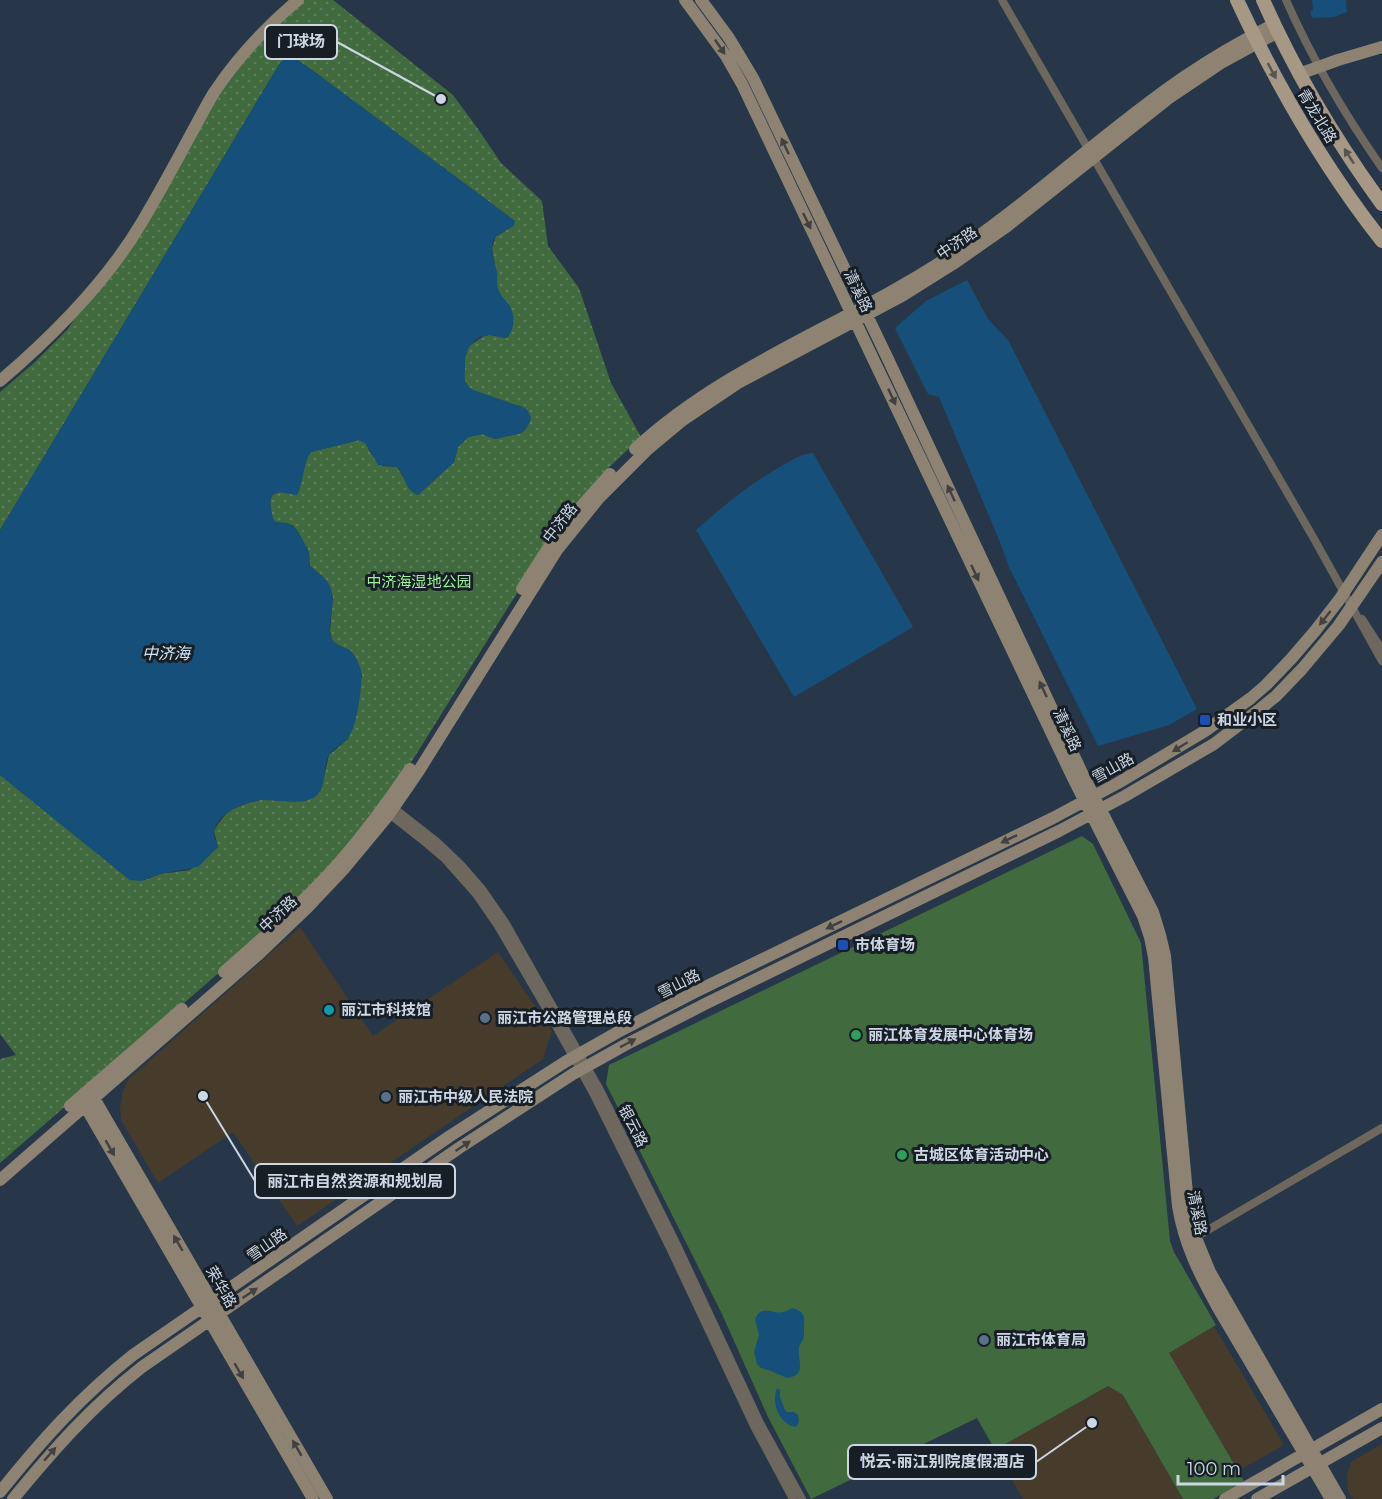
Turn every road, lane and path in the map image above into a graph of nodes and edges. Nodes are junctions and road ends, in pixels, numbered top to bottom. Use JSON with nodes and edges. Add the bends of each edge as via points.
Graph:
{"nodes":[{"id":1,"x":288,"y":0,"type":"edge"},
{"id":2,"x":298,"y":0,"type":"edge"},
{"id":3,"x":685,"y":0,"type":"edge"},
{"id":4,"x":701,"y":0,"type":"edge"},
{"id":5,"x":1002,"y":0,"type":"edge"},
{"id":6,"x":1237,"y":0,"type":"edge"},
{"id":7,"x":1263,"y":0,"type":"edge"},
{"id":8,"x":1286,"y":0,"type":"edge"},
{"id":9,"x":1276,"y":28,"type":"junction"},
{"id":10,"x":1256,"y":38,"type":"junction"},
{"id":11,"x":1382,"y":47,"type":"edge"},
{"id":12,"x":1319,"y":67,"type":"junction"},
{"id":13,"x":1299,"y":74,"type":"junction"},
{"id":14,"x":1091,"y":154,"type":"junction"},
{"id":15,"x":1382,"y":168,"type":"edge"},
{"id":16,"x":1382,"y":204,"type":"edge"},
{"id":17,"x":1382,"y":241,"type":"edge"},
{"id":18,"x":859,"y":314,"type":"junction"},
{"id":19,"x":0,"y":372,"type":"edge"},
{"id":20,"x":0,"y":381,"type":"edge"},
{"id":21,"x":1382,"y":536,"type":"edge"},
{"id":22,"x":1382,"y":562,"type":"edge"},
{"id":23,"x":1344,"y":592,"type":"junction"},
{"id":24,"x":1352,"y":607,"type":"junction"},
{"id":25,"x":1382,"y":650,"type":"edge"},
{"id":26,"x":1382,"y":661,"type":"edge"},
{"id":27,"x":1089,"y":799,"type":"junction"},
{"id":28,"x":386,"y":807,"type":"junction"},
{"id":29,"x":1096,"y":812,"type":"junction"},
{"id":30,"x":576,"y":1055,"type":"junction"},
{"id":31,"x":583,"y":1068,"type":"junction"},
{"id":32,"x":87,"y":1098,"type":"junction"},
{"id":33,"x":1382,"y":1128,"type":"edge"},
{"id":34,"x":0,"y":1168,"type":"edge"},
{"id":35,"x":0,"y":1179,"type":"edge"},
{"id":36,"x":1196,"y":1237,"type":"junction"},
{"id":37,"x":207,"y":1304,"type":"junction"},
{"id":38,"x":214,"y":1317,"type":"junction"},
{"id":39,"x":1382,"y":1409,"type":"edge"},
{"id":40,"x":1382,"y":1428,"type":"edge"},
{"id":41,"x":1308,"y":1452,"type":"junction"},
{"id":42,"x":1316,"y":1465,"type":"junction"},
{"id":43,"x":0,"y":1492,"type":"edge"},
{"id":44,"x":13,"y":1499,"type":"edge"},
{"id":45,"x":313,"y":1499,"type":"edge"},
{"id":46,"x":327,"y":1499,"type":"edge"},
{"id":47,"x":793,"y":1499,"type":"edge"},
{"id":48,"x":802,"y":1499,"type":"edge"},
{"id":49,"x":1225,"y":1499,"type":"edge"},
{"id":50,"x":1257,"y":1499,"type":"edge"},
{"id":51,"x":1331,"y":1499,"type":"edge"},
{"id":52,"x":1340,"y":1499,"type":"edge"}],
"edges":[{"from":1,"to":19,"type":"street","via":[[252,34],[211,85],[136,220],[100,270],[50,327]]},
{"from":2,"to":20,"type":"street","via":[[257,39],[221,83],[142,223],[105,274],[63,323]]},
{"from":3,"to":18,"type":"street","name":"清溪路","one_way":true,"via":[[734,70]]},
{"from":18,"to":4,"type":"street","name":"清溪路","one_way":true,"via":[[753,78]]},
{"from":5,"to":14,"type":"street"},
{"from":6,"to":10,"type":"main road","name":"青龙北路"},
{"from":7,"to":9,"type":"main road","name":"青龙北路"},
{"from":8,"to":12,"type":"street"},
{"from":9,"to":10,"type":"street","name":"中济路"},
{"from":9,"to":13,"type":"main road","name":"青龙北路"},
{"from":10,"to":14,"type":"street","name":"中济路","via":[[1216,56],[1184,77]]},
{"from":10,"to":17,"type":"main road","name":"青龙北路","one_way":true,"via":[[1310,138]]},
{"from":11,"to":12,"type":"street"},
{"from":12,"to":13,"type":"street"},
{"from":12,"to":15,"type":"street"},
{"from":16,"to":13,"type":"main road","name":"青龙北路","one_way":true},
{"from":14,"to":18,"type":"street","name":"中济路","via":[[980,246],[919,285]]},
{"from":14,"to":23,"type":"street"},
{"from":18,"to":27,"type":"street","name":"清溪路"},
{"from":18,"to":28,"type":"street","name":"中济路","via":[[752,366],[696,400],[608,476],[550,545]]},
{"from":21,"to":23,"type":"street","name":"雪山路"},
{"from":22,"to":24,"type":"street","name":"雪山路"},
{"from":23,"to":24,"type":"street"},
{"from":23,"to":27,"type":"street","name":"雪山路","one_way":true,"via":[[1303,646],[1251,698],[1205,731]]},
{"from":24,"to":25,"type":"street"},
{"from":24,"to":26,"type":"street"},
{"from":24,"to":29,"type":"street","name":"雪山路","via":[[1302,669],[1245,722]]},
{"from":27,"to":29,"type":"street","name":"清溪路"},
{"from":27,"to":30,"type":"street","name":"雪山路","one_way":true,"via":[[703,988]]},
{"from":28,"to":30,"type":"street","name":"银云路","via":[[438,842],[482,890],[505,922]]},
{"from":28,"to":32,"type":"street","name":"中济路","via":[[337,865],[280,922]]},
{"from":31,"to":29,"type":"street","name":"雪山路","one_way":true},
{"from":29,"to":36,"type":"street","name":"清溪路","via":[[1153,912],[1163,945],[1188,1204]]},
{"from":29,"to":41,"type":"street","name":"清溪路","via":[[1143,916],[1152,947],[1178,1206],[1186,1242],[1201,1277]]},
{"from":30,"to":31,"type":"street","name":"银云路"},
{"from":30,"to":37,"type":"street","name":"雪山路"},
{"from":38,"to":31,"type":"street","name":"雪山路","one_way":true,"via":[[459,1148]]},
{"from":31,"to":47,"type":"street","name":"银云路","via":[[756,1432]]},
{"from":31,"to":48,"type":"street","name":"银云路","via":[[677,1245],[760,1423]]},
{"from":32,"to":34,"type":"street","name":"中济路"},
{"from":32,"to":35,"type":"street","name":"中济路"},
{"from":32,"to":37,"type":"street","name":"荣华路"},
{"from":33,"to":36,"type":"street"},
{"from":36,"to":41,"type":"street","name":"清溪路","via":[[1210,1272]]},
{"from":37,"to":38,"type":"street","name":"荣华路"},
{"from":37,"to":43,"type":"street","name":"雪山路","via":[[133,1355],[90,1391],[41,1441]]},
{"from":44,"to":38,"type":"street","name":"雪山路","one_way":true,"via":[[100,1402]]},
{"from":38,"to":45,"type":"street","name":"荣华路","one_way":true},
{"from":46,"to":38,"type":"street","name":"荣华路","one_way":true},
{"from":39,"to":41,"type":"street"},
{"from":40,"to":42,"type":"street"},
{"from":41,"to":42,"type":"street","name":"清溪路"},
{"from":41,"to":49,"type":"street"},
{"from":42,"to":50,"type":"street"},
{"from":42,"to":51,"type":"street","name":"清溪路"},
{"from":42,"to":52,"type":"street","name":"清溪路"}]}
